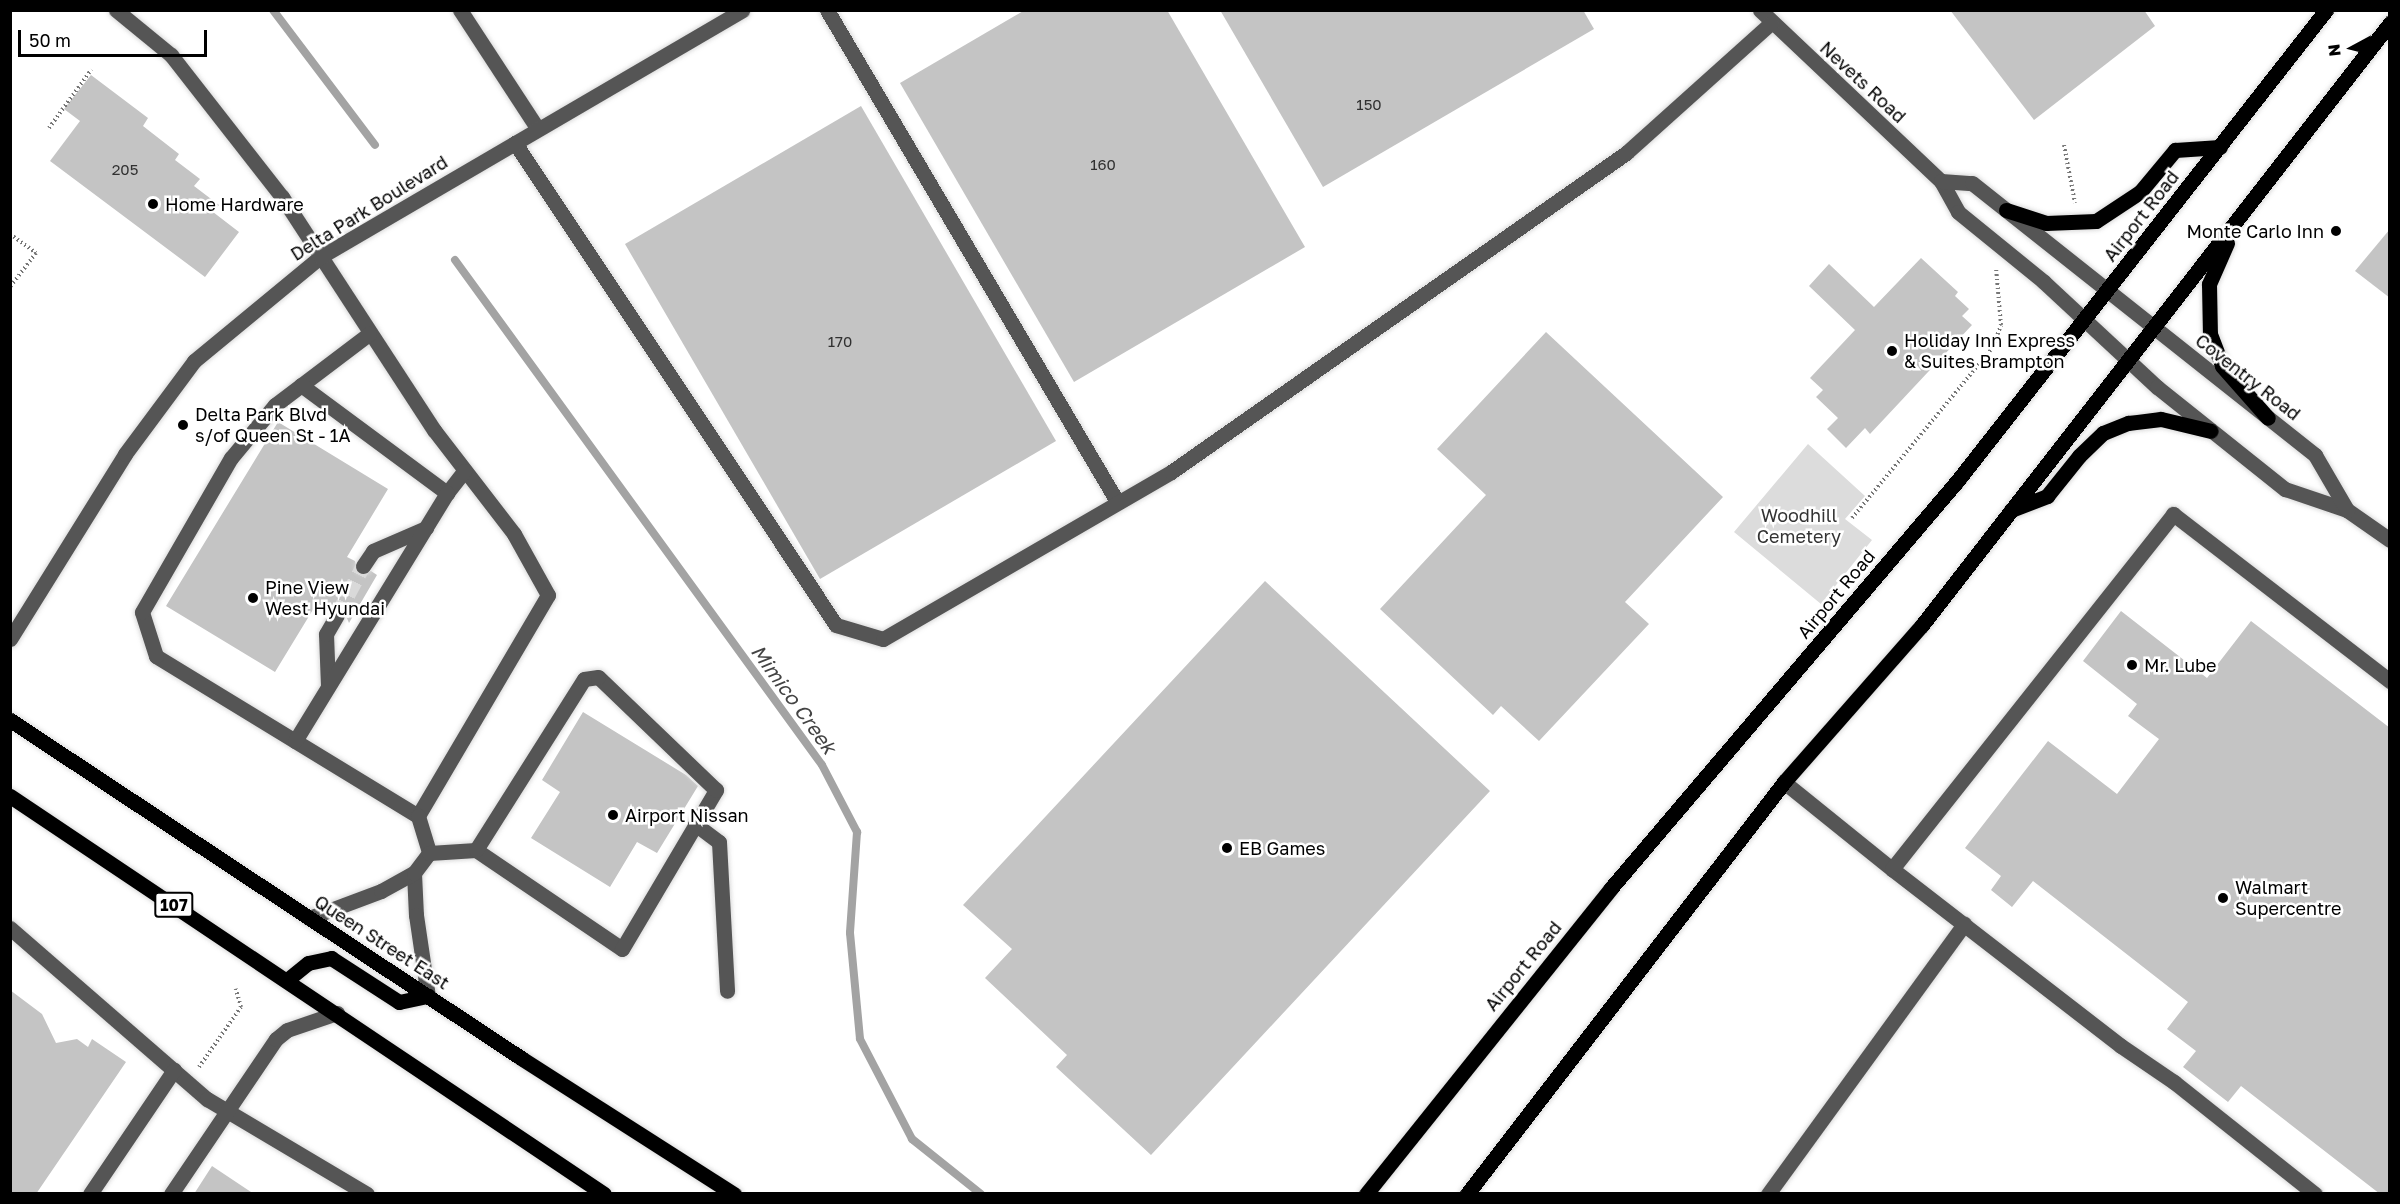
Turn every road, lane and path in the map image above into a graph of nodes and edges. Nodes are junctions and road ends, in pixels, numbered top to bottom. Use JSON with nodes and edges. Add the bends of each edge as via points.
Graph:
{"nodes":[{"id":1,"x":116,"y":10,"type":"edge"},
{"id":2,"x":460,"y":10,"type":"edge"},
{"id":3,"x":742,"y":10,"type":"edge"},
{"id":4,"x":827,"y":10,"type":"edge"},
{"id":5,"x":1760,"y":10,"type":"edge"},
{"id":6,"x":2326,"y":10,"type":"edge"},
{"id":7,"x":1771,"y":23,"type":"junction"},
{"id":8,"x":2390,"y":23,"type":"edge"},
{"id":9,"x":91,"y":70,"type":"dead end"},
{"id":10,"x":49,"y":128,"type":"dead end"},
{"id":11,"x":538,"y":129,"type":"junction"},
{"id":12,"x":515,"y":143,"type":"junction"},
{"id":13,"x":2064,"y":145,"type":"dead end"},
{"id":14,"x":2220,"y":147,"type":"junction"},
{"id":15,"x":1941,"y":181,"type":"junction"},
{"id":16,"x":2076,"y":205,"type":"dead end"},
{"id":17,"x":2006,"y":210,"type":"junction"},
{"id":18,"x":2244,"y":210,"type":"junction"},
{"id":19,"x":10,"y":234,"type":"edge"},
{"id":20,"x":320,"y":257,"type":"junction"},
{"id":21,"x":1995,"y":266,"type":"dead end"},
{"id":22,"x":10,"y":287,"type":"edge"},
{"id":23,"x":2108,"y":290,"type":"junction"},
{"id":24,"x":2085,"y":319,"type":"junction"},
{"id":25,"x":2154,"y":327,"type":"junction"},
{"id":26,"x":369,"y":334,"type":"junction"},
{"id":27,"x":2127,"y":360,"type":"junction"},
{"id":28,"x":301,"y":386,"type":"junction"},
{"id":29,"x":2268,"y":418,"type":"junction"},
{"id":30,"x":2211,"y":431,"type":"junction"},
{"id":31,"x":464,"y":471,"type":"junction"},
{"id":32,"x":447,"y":493,"type":"junction"},
{"id":33,"x":1118,"y":503,"type":"junction"},
{"id":34,"x":2011,"y":510,"type":"junction"},
{"id":35,"x":2347,"y":510,"type":"junction"},
{"id":36,"x":1852,"y":518,"type":"dead end"},
{"id":37,"x":426,"y":528,"type":"junction"},
{"id":38,"x":2390,"y":540,"type":"edge"},
{"id":39,"x":363,"y":566,"type":"tunnel mouth"},
{"id":40,"x":337,"y":615,"type":"tunnel mouth"},
{"id":41,"x":10,"y":639,"type":"edge"},
{"id":42,"x":2390,"y":681,"type":"edge"},
{"id":43,"x":328,"y":686,"type":"junction"},
{"id":44,"x":10,"y":720,"type":"edge"},
{"id":45,"x":295,"y":741,"type":"junction"},
{"id":46,"x":1784,"y":782,"type":"junction"},
{"id":47,"x":10,"y":796,"type":"edge"},
{"id":48,"x":418,"y":816,"type":"junction"},
{"id":49,"x":695,"y":824,"type":"junction"},
{"id":50,"x":476,"y":850,"type":"junction"},
{"id":51,"x":429,"y":853,"type":"junction"},
{"id":52,"x":1892,"y":869,"type":"junction"},
{"id":53,"x":414,"y":873,"type":"junction"},
{"id":54,"x":309,"y":918,"type":"junction"},
{"id":55,"x":1964,"y":924,"type":"junction"},
{"id":56,"x":10,"y":928,"type":"edge"},
{"id":57,"x":287,"y":980,"type":"junction"},
{"id":58,"x":236,"y":989,"type":"dead end"},
{"id":59,"x":727,"y":991,"type":"dead end"},
{"id":60,"x":428,"y":996,"type":"junction"},
{"id":61,"x":337,"y":1013,"type":"junction"},
{"id":62,"x":199,"y":1067,"type":"dead end"},
{"id":63,"x":174,"y":1070,"type":"junction"},
{"id":64,"x":225,"y":1111,"type":"junction"},
{"id":65,"x":90,"y":1194,"type":"edge"},
{"id":66,"x":171,"y":1194,"type":"edge"},
{"id":67,"x":367,"y":1194,"type":"edge"},
{"id":68,"x":604,"y":1194,"type":"edge"},
{"id":69,"x":735,"y":1194,"type":"edge"},
{"id":70,"x":1366,"y":1194,"type":"edge"},
{"id":71,"x":1467,"y":1194,"type":"edge"},
{"id":72,"x":1768,"y":1194,"type":"edge"},
{"id":73,"x":2315,"y":1194,"type":"edge"}],
"edges":[{"from":1,"to":20,"type":"street","via":[[171,55],[282,197]]},
{"from":2,"to":11,"type":"street"},
{"from":3,"to":11,"type":"street","name":"Delta Park Boulevard"},
{"from":4,"to":33,"type":"street"},
{"from":5,"to":7,"type":"street","name":"Nevets Road"},
{"from":6,"to":14,"type":"main road","name":"Airport Road"},
{"from":7,"to":15,"type":"street","name":"Nevets Road"},
{"from":7,"to":33,"type":"street","via":[[1626,153],[1171,472]]},
{"from":8,"to":18,"type":"main road"},
{"from":9,"to":10,"type":"path"},
{"from":11,"to":12,"type":"street","name":"Delta Park Boulevard"},
{"from":12,"to":20,"type":"street","name":"Delta Park Boulevard"},
{"from":12,"to":33,"type":"street","via":[[836,625],[883,639]]},
{"from":13,"to":16,"type":"path"},
{"from":14,"to":17,"type":"main road","via":[[2175,150],[2140,192],[2096,221],[2046,223]]},
{"from":14,"to":23,"type":"main road","name":"Airport Road"},
{"from":15,"to":17,"type":"street","via":[[1972,183]]},
{"from":15,"to":24,"type":"street","name":"Nevets Road","via":[[1958,212]]},
{"from":17,"to":23,"type":"street"},
{"from":18,"to":25,"type":"main road"},
{"from":18,"to":29,"type":"main road","via":[[2215,267],[2208,313],[2210,334],[2222,366]]},
{"from":19,"to":22,"type":"path","via":[[36,253]]},
{"from":20,"to":26,"type":"street"},
{"from":20,"to":41,"type":"street","name":"Delta Park Boulevard","via":[[194,361],[125,454]]},
{"from":21,"to":36,"type":"path","via":[[2001,325],[1993,347]]},
{"from":23,"to":24,"type":"main road","name":"Airport Road"},
{"from":23,"to":25,"type":"street","name":"Coventry Road"},
{"from":24,"to":27,"type":"street","name":"Coventry Road"},
{"from":24,"to":70,"type":"main road","name":"Airport Road","via":[[1958,480],[1611,888]]},
{"from":25,"to":27,"type":"main road"},
{"from":25,"to":29,"type":"street","name":"Coventry Road"},
{"from":26,"to":28,"type":"street"},
{"from":26,"to":31,"type":"street"},
{"from":27,"to":30,"type":"street","name":"Coventry Road"},
{"from":27,"to":34,"type":"main road"},
{"from":28,"to":32,"type":"street"},
{"from":28,"to":45,"type":"street","via":[[275,405],[231,458],[142,612],[156,656]]},
{"from":29,"to":35,"type":"street","name":"Coventry Road","via":[[2314,455]]},
{"from":30,"to":34,"type":"main road","via":[[2161,419],[2128,423],[2103,433],[2047,496]]},
{"from":30,"to":35,"type":"street","name":"Coventry Road","via":[[2285,489]]},
{"from":31,"to":32,"type":"street"},
{"from":31,"to":48,"type":"street","via":[[514,534],[548,595]]},
{"from":32,"to":37,"type":"street"},
{"from":34,"to":46,"type":"main road","via":[[1922,625]]},
{"from":35,"to":38,"type":"street","name":"Coventry Road"},
{"from":37,"to":39,"type":"street","via":[[373,551]]},
{"from":37,"to":43,"type":"street"},
{"from":40,"to":43,"type":"street","via":[[326,634]]},
{"from":42,"to":52,"type":"street","via":[[2174,514]]},
{"from":43,"to":45,"type":"street"},
{"from":44,"to":54,"type":"main road","name":"Queen Street East"},
{"from":45,"to":48,"type":"street"},
{"from":46,"to":52,"type":"street"},
{"from":46,"to":71,"type":"main road"},
{"from":47,"to":57,"type":"main road","number":"107"},
{"from":48,"to":51,"type":"street"},
{"from":49,"to":50,"type":"street","via":[[622,949]]},
{"from":49,"to":50,"type":"street","via":[[716,789],[598,677],[584,679]]},
{"from":49,"to":59,"type":"street","via":[[720,842]]},
{"from":50,"to":51,"type":"street"},
{"from":51,"to":53,"type":"street"},
{"from":52,"to":55,"type":"street"},
{"from":53,"to":54,"type":"street","via":[[381,891]]},
{"from":53,"to":60,"type":"street"},
{"from":54,"to":60,"type":"main road","name":"Queen Street East"},
{"from":55,"to":72,"type":"street"},
{"from":55,"to":73,"type":"street"},
{"from":56,"to":63,"type":"street"},
{"from":57,"to":60,"type":"main road","via":[[308,963],[331,958],[399,1002]]},
{"from":57,"to":61,"type":"main road","number":"107"},
{"from":58,"to":62,"type":"path","via":[[241,1007]]},
{"from":60,"to":69,"type":"main road","name":"Queen Street East"},
{"from":61,"to":64,"type":"street","via":[[287,1030],[276,1039]]},
{"from":61,"to":68,"type":"main road","number":"107"},
{"from":63,"to":64,"type":"street"},
{"from":63,"to":65,"type":"street"},
{"from":64,"to":66,"type":"street"},
{"from":64,"to":67,"type":"street"}]}
